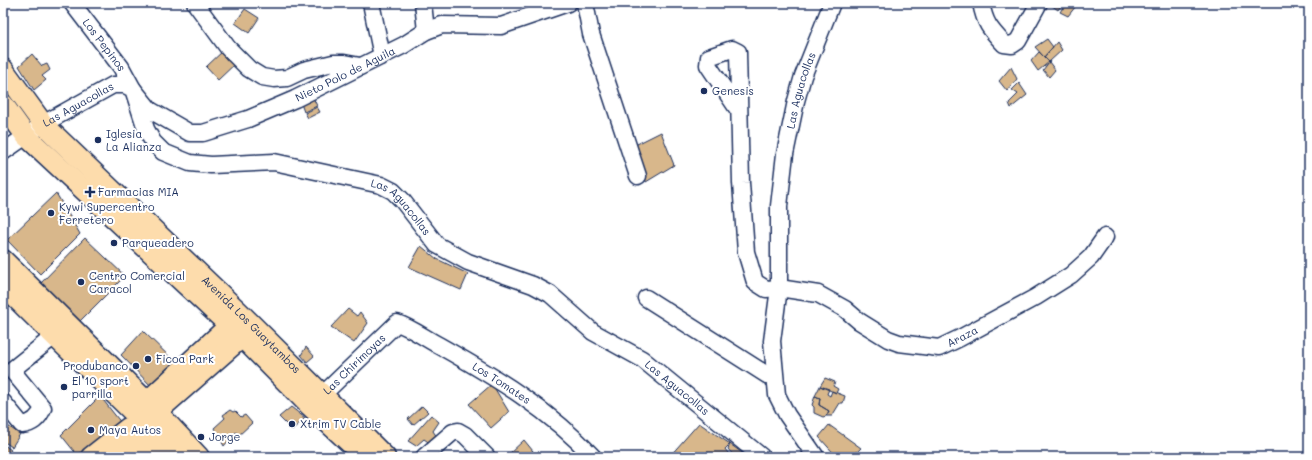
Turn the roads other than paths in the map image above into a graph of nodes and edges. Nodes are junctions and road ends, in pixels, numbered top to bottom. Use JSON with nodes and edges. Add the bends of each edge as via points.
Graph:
{"nodes":[{"id":1,"x":72,"y":3,"type":"edge"},
{"id":2,"x":195,"y":3,"type":"edge"},
{"id":3,"x":371,"y":3,"type":"edge"},
{"id":4,"x":423,"y":3,"type":"edge"},
{"id":5,"x":566,"y":3,"type":"edge"},
{"id":6,"x":585,"y":3,"type":"edge"},
{"id":7,"x":832,"y":3,"type":"edge"},
{"id":8,"x":981,"y":3,"type":"edge"},
{"id":9,"x":1040,"y":3,"type":"edge"},
{"id":10,"x":426,"y":32,"type":"junction"},
{"id":11,"x":382,"y":56,"type":"junction"},
{"id":12,"x":360,"y":66,"type":"junction"},
{"id":13,"x":3,"y":69,"type":"edge"},
{"id":14,"x":133,"y":89,"type":"junction"},
{"id":15,"x":3,"y":104,"type":"edge"},
{"id":16,"x":739,"y":111,"type":"dead end"},
{"id":17,"x":43,"y":124,"type":"junction"},
{"id":18,"x":26,"y":136,"type":"junction"},
{"id":19,"x":3,"y":152,"type":"edge"},
{"id":20,"x":638,"y":176,"type":"dead end"},
{"id":21,"x":1105,"y":236,"type":"dead end"},
{"id":22,"x":3,"y":260,"type":"edge"},
{"id":23,"x":3,"y":285,"type":"edge"},
{"id":24,"x":779,"y":288,"type":"junction"},
{"id":25,"x":646,"y":298,"type":"dead end"},
{"id":26,"x":399,"y":324,"type":"joint"},
{"id":27,"x":241,"y":325,"type":"junction"},
{"id":28,"x":53,"y":337,"type":"junction"},
{"id":29,"x":775,"y":380,"type":"junction"},
{"id":30,"x":316,"y":401,"type":"junction"},
{"id":31,"x":3,"y":402,"type":"edge"},
{"id":32,"x":142,"y":416,"type":"junction"},
{"id":33,"x":99,"y":451,"type":"edge"},
{"id":34,"x":171,"y":454,"type":"edge"},
{"id":35,"x":199,"y":457,"type":"edge"},
{"id":36,"x":365,"y":457,"type":"edge"},
{"id":37,"x":385,"y":457,"type":"edge"},
{"id":38,"x":424,"y":457,"type":"edge"},
{"id":39,"x":487,"y":457,"type":"edge"},
{"id":40,"x":593,"y":457,"type":"edge"},
{"id":41,"x":762,"y":457,"type":"edge"},
{"id":42,"x":816,"y":457,"type":"edge"}],
"edges":[{"from":1,"to":14,"type":"street","name":"Los Pepinos","via":[[121,67]]},
{"from":2,"to":12,"type":"street","via":[[228,48],[249,69],[262,77],[287,78],[304,70],[333,64]]},
{"from":3,"to":11,"type":"street"},
{"from":4,"to":10,"type":"street"},
{"from":5,"to":10,"type":"street","name":"Nieto Polo de Aguila","via":[[501,26],[442,25]]},
{"from":6,"to":20,"type":"street","via":[[591,34]]},
{"from":7,"to":24,"type":"street","name":"Las Aguacollas","via":[[803,76],[790,127],[779,206]]},
{"from":8,"to":9,"type":"street","via":[[984,20],[989,29],[1004,44],[1012,45],[1018,41]]},
{"from":10,"to":11,"type":"street","name":"Nieto Polo de Aguila"},
{"from":11,"to":12,"type":"street","name":"Nieto Polo de Aguila"},
{"from":12,"to":14,"type":"street","name":"Nieto Polo de Aguila","via":[[295,99],[248,119],[202,133],[190,133],[150,110]]},
{"from":13,"to":17,"type":"main road","name":"Avenida Los Guaytambos"},
{"from":14,"to":17,"type":"street","name":"Las Aguacollas","via":[[125,85],[113,85]]},
{"from":14,"to":41,"type":"street","name":"Las Aguacollas","via":[[153,142],[163,152],[190,163],[211,165],[274,162],[381,185],[393,191],[437,244],[468,262],[533,285],[550,294],[593,332],[642,359]]},
{"from":15,"to":18,"type":"main road","name":"Avenida Los Guaytambos"},
{"from":16,"to":24,"type":"street","name":"Araza","via":[[746,252],[755,282],[766,289]]},
{"from":17,"to":18,"type":"street","name":"Las Aguacollas"},
{"from":17,"to":27,"type":"main road","name":"Avenida Los Guaytambos"},
{"from":18,"to":19,"type":"street","name":"Las Aguacollas"},
{"from":18,"to":27,"type":"main road","name":"Avenida Los Guaytambos"},
{"from":21,"to":24,"type":"street","name":"Araza","via":[[1082,267],[939,348],[898,344],[878,334],[845,309],[818,294]]},
{"from":22,"to":32,"type":"main road"},
{"from":23,"to":28,"type":"main road"},
{"from":24,"to":29,"type":"street","name":"Las Aguacollas","via":[[772,341]]},
{"from":25,"to":29,"type":"street"},
{"from":26,"to":30,"type":"street","name":"Las Chirimoyas","via":[[395,324]]},
{"from":26,"to":40,"type":"street","name":"Los Tomates","via":[[462,359],[524,399],[556,421]]},
{"from":27,"to":30,"type":"main road","name":"Avenida Los Guaytambos"},
{"from":27,"to":32,"type":"main road"},
{"from":28,"to":31,"type":"street","via":[[13,369],[43,408],[40,415],[29,424],[22,425]]},
{"from":28,"to":32,"type":"main road"},
{"from":29,"to":42,"type":"street","name":"Las Aguacollas","via":[[777,395],[782,405]]},
{"from":30,"to":36,"type":"main road","name":"Avenida Los Guaytambos"},
{"from":30,"to":37,"type":"main road","name":"Avenida Los Guaytambos"},
{"from":32,"to":33,"type":"main road"},
{"from":32,"to":34,"type":"main road"},
{"from":32,"to":35,"type":"main road"},
{"from":33,"to":34,"type":"main road","via":[[141,445]]},
{"from":38,"to":39,"type":"street","via":[[453,432],[458,431]]}]}
